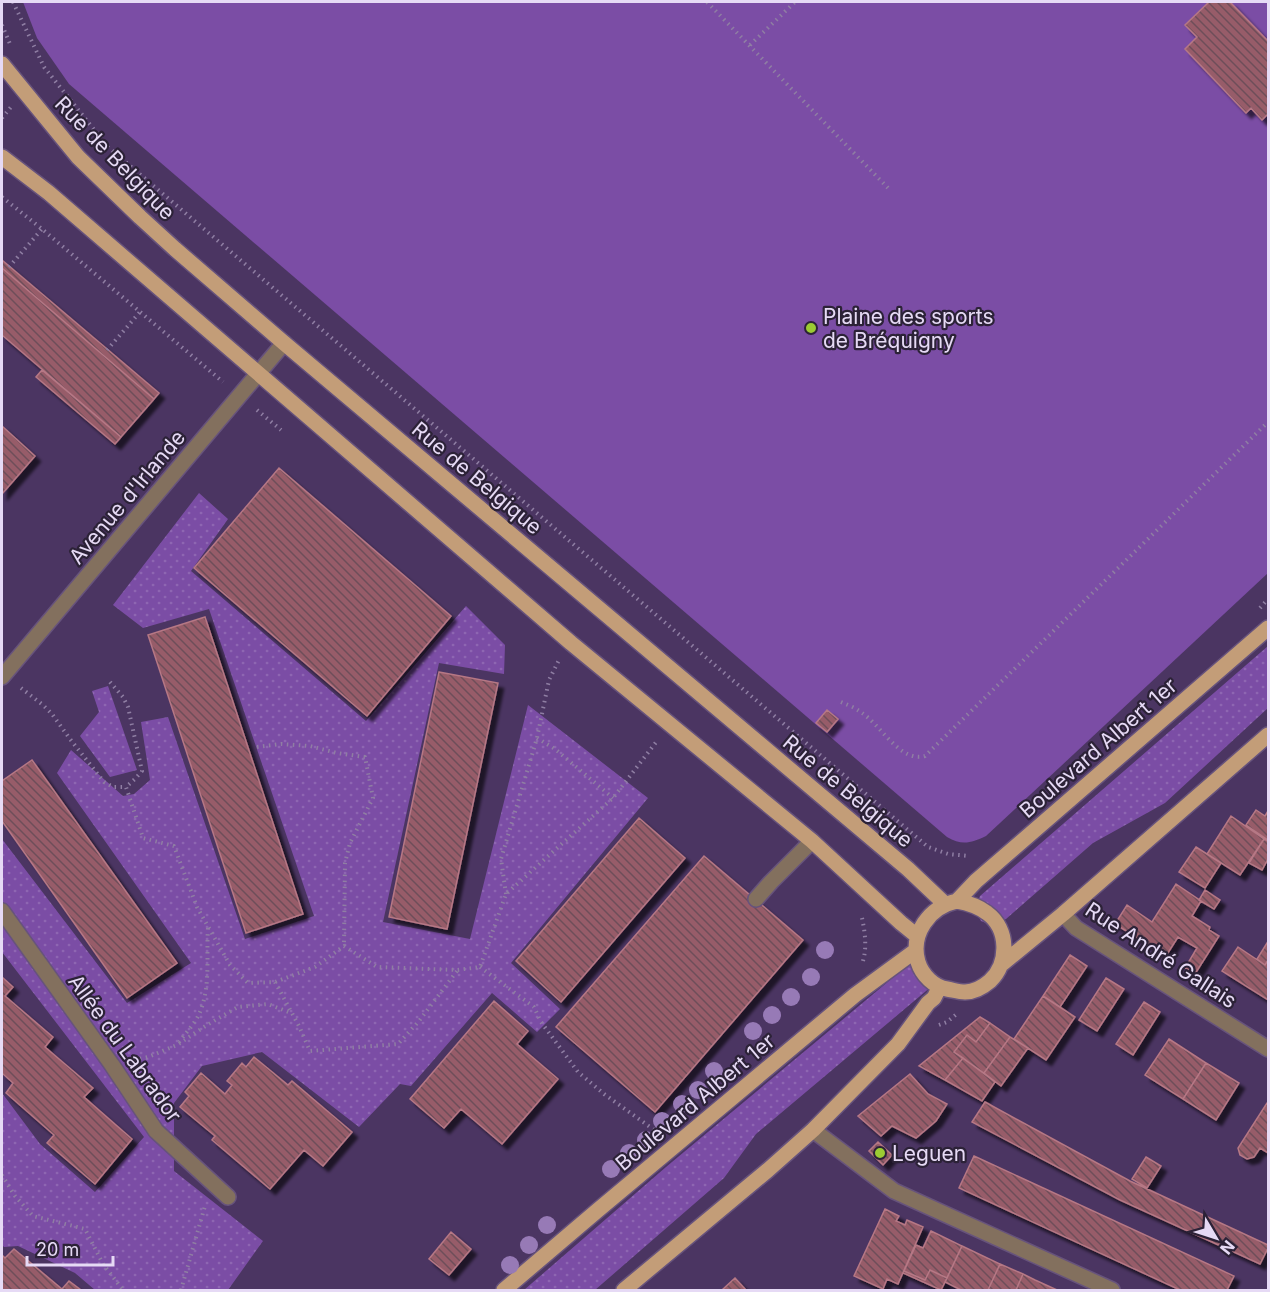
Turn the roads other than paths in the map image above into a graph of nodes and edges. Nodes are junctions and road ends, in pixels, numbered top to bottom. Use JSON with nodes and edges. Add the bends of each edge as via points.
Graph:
{"nodes":[{"id":1,"x":2,"y":64,"type":"edge"},
{"id":2,"x":2,"y":157,"type":"edge"},
{"id":3,"x":284,"y":343,"type":"junction"},
{"id":4,"x":258,"y":374,"type":"junction"},
{"id":5,"x":1269,"y":628,"type":"edge"},
{"id":6,"x":2,"y":676,"type":"edge"},
{"id":7,"x":1269,"y":735,"type":"edge"},
{"id":8,"x":812,"y":841,"type":"junction"},
{"id":9,"x":756,"y":899,"type":"dead end"},
{"id":10,"x":951,"y":902,"type":"junction"},
{"id":11,"x":2,"y":911,"type":"edge"},
{"id":12,"x":1063,"y":914,"type":"junction"},
{"id":13,"x":916,"y":943,"type":"junction"},
{"id":14,"x":1002,"y":963,"type":"junction"},
{"id":15,"x":939,"y":988,"type":"junction"},
{"id":16,"x":1269,"y":1050,"type":"edge"},
{"id":17,"x":813,"y":1130,"type":"junction"},
{"id":18,"x":228,"y":1197,"type":"dead end"},
{"id":19,"x":504,"y":1290,"type":"edge"},
{"id":20,"x":624,"y":1290,"type":"edge"},
{"id":21,"x":1112,"y":1290,"type":"edge"}],
"edges":[{"from":1,"to":3,"type":"main road","name":"Rue de Belgique","via":[[92,170],[175,249]]},
{"from":2,"to":4,"type":"main road"},
{"from":3,"to":4,"type":"street","name":"Avenue d'Irlande"},
{"from":3,"to":10,"type":"main road","name":"Rue de Belgique"},
{"from":4,"to":6,"type":"street","name":"Avenue d'Irlande"},
{"from":4,"to":8,"type":"main road","via":[[571,643]]},
{"from":5,"to":10,"type":"main road","name":"Boulevard Albert 1er"},
{"from":7,"to":12,"type":"main road"},
{"from":8,"to":9,"type":"street"},
{"from":8,"to":13,"type":"main road","via":[[901,923]]},
{"from":10,"to":13,"type":"main road","name":"Boulevard Albert 1er","via":[[924,922]]},
{"from":10,"to":14,"type":"main road","via":[[976,906],[998,923],[1005,950]]},
{"from":11,"to":18,"type":"street","name":"Allée du Labrador","via":[[156,1131]]},
{"from":12,"to":14,"type":"main road"},
{"from":12,"to":16,"type":"street","name":"Rue André Gallais","via":[[1076,928]]},
{"from":13,"to":15,"type":"main road","via":[[919,966]]},
{"from":13,"to":19,"type":"main road","name":"Boulevard Albert 1er"},
{"from":14,"to":15,"type":"main road","via":[[997,974],[980,988],[966,992]]},
{"from":15,"to":17,"type":"main road","via":[[898,1044]]},
{"from":17,"to":20,"type":"main road"},
{"from":17,"to":21,"type":"street","via":[[894,1191]]}]}
